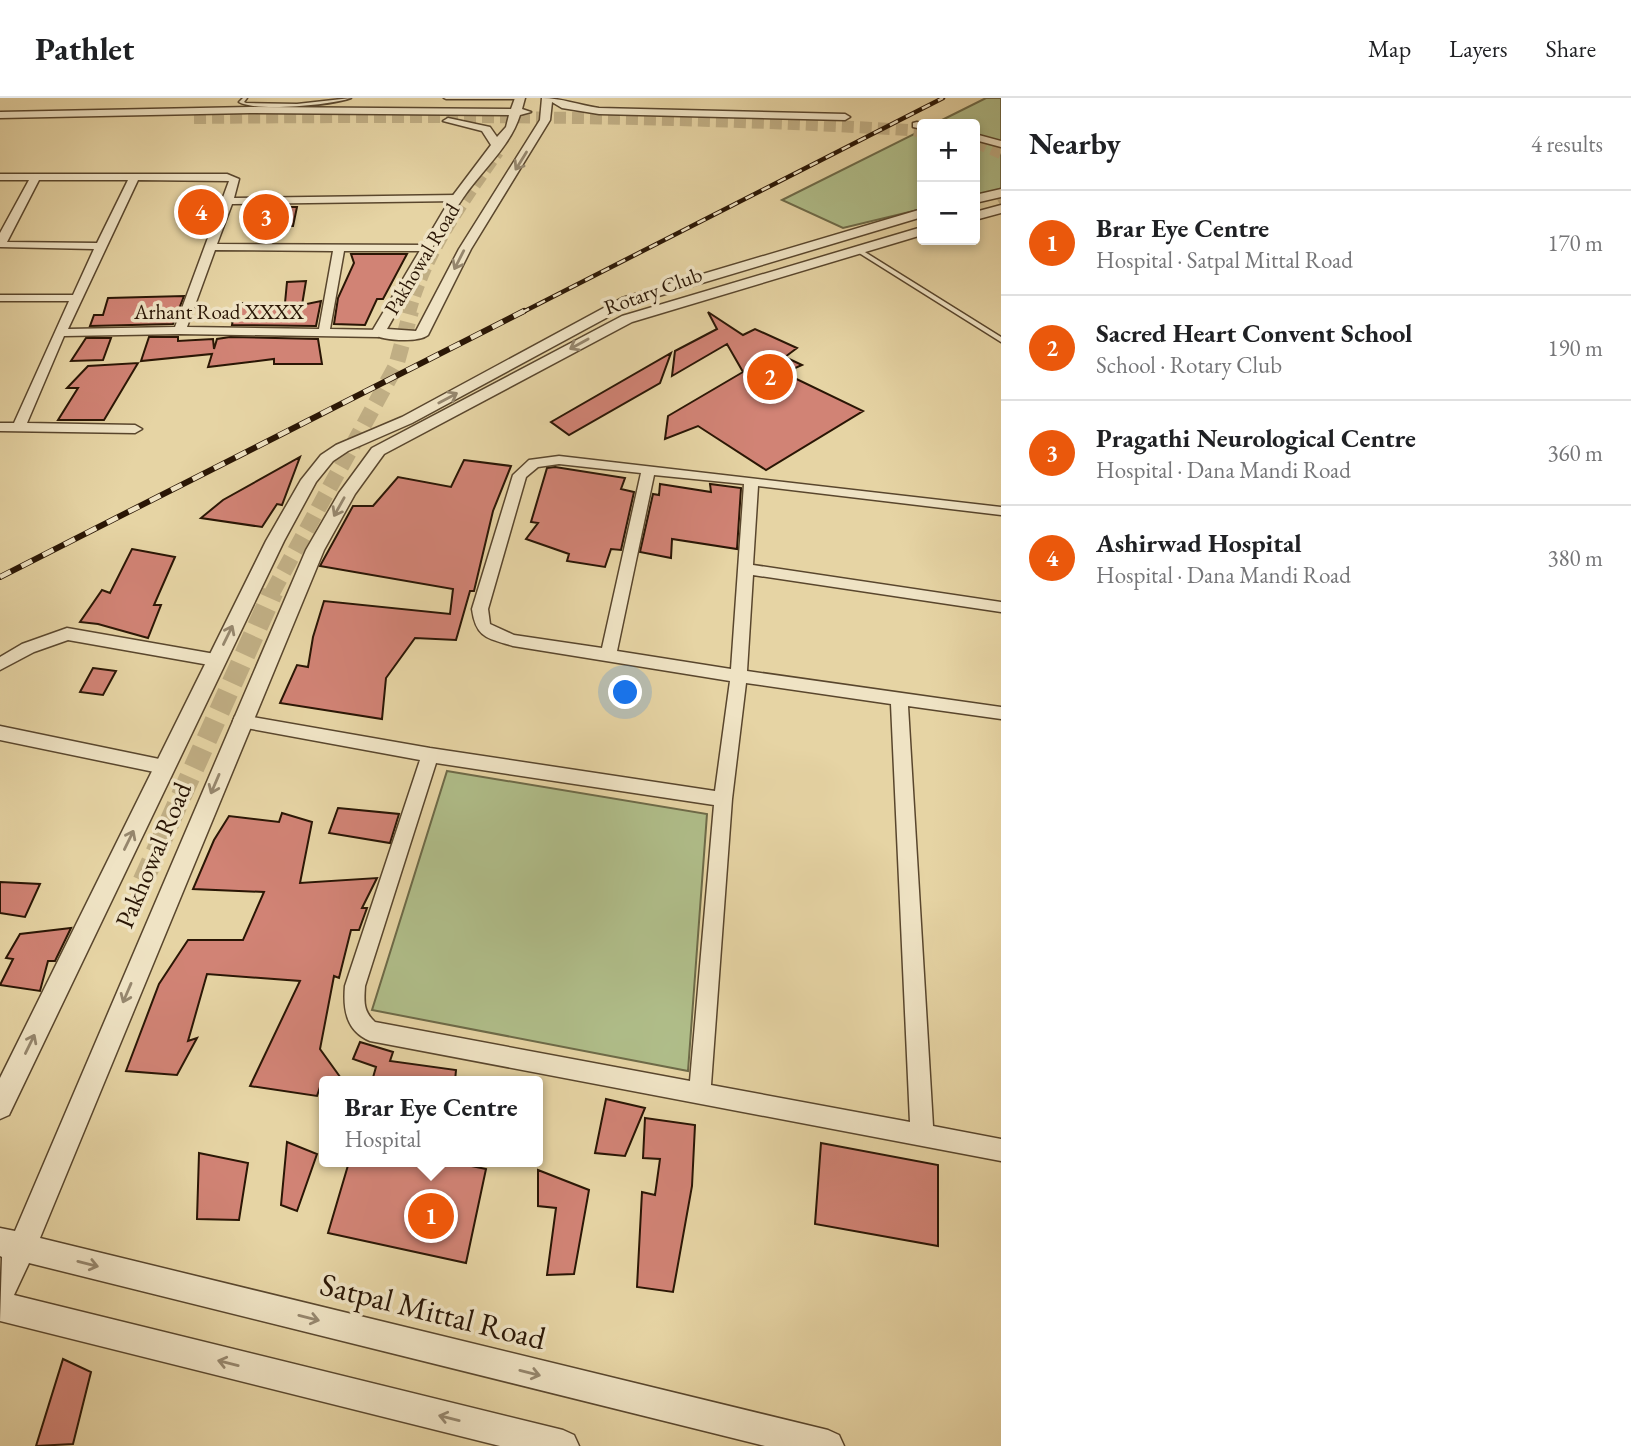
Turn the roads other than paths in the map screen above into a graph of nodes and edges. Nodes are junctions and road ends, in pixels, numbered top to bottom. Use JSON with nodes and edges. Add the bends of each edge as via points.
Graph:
{"nodes":[{"id":1,"x":245,"y":98,"type":"edge"},
{"id":2,"x":349,"y":98,"type":"edge"},
{"id":3,"x":446,"y":98,"type":"edge"},
{"id":4,"x":550,"y":98,"type":"edge"},
{"id":5,"x":519,"y":99,"type":"edge"},
{"id":6,"x":459,"y":111,"type":"junction"},
{"id":7,"x":0,"y":115,"type":"edge"},
{"id":8,"x":156,"y":116,"type":"junction"},
{"id":9,"x":514,"y":116,"type":"junction"},
{"id":10,"x":546,"y":116,"type":"junction"},
{"id":11,"x":845,"y":117,"type":"dead end"},
{"id":12,"x":194,"y":118,"type":"tunnel mouth"},
{"id":13,"x":526,"y":119,"type":"junction"},
{"id":14,"x":438,"y":120,"type":"junction"},
{"id":15,"x":0,"y":122,"type":"edge"},
{"id":16,"x":980,"y":138,"type":"edge"},
{"id":17,"x":503,"y":143,"type":"junction"},
{"id":18,"x":1001,"y":144,"type":"edge"},
{"id":19,"x":0,"y":177,"type":"edge"},
{"id":20,"x":36,"y":177,"type":"junction"},
{"id":21,"x":134,"y":177,"type":"junction"},
{"id":22,"x":457,"y":198,"type":"junction"},
{"id":23,"x":980,"y":199,"type":"edge"},
{"id":24,"x":1000,"y":200,"type":"edge"},
{"id":25,"x":228,"y":201,"type":"junction"},
{"id":26,"x":980,"y":205,"type":"edge"},
{"id":27,"x":980,"y":213,"type":"edge"},
{"id":28,"x":917,"y":214,"type":"edge"},
{"id":29,"x":917,"y":221,"type":"edge"},
{"id":30,"x":4,"y":230,"type":"edge"},
{"id":31,"x":917,"y":232,"type":"edge"},
{"id":32,"x":101,"y":246,"type":"junction"},
{"id":33,"x":211,"y":247,"type":"junction"},
{"id":34,"x":339,"y":248,"type":"junction"},
{"id":35,"x":427,"y":248,"type":"junction"},
{"id":36,"x":858,"y":250,"type":"junction"},
{"id":37,"x":0,"y":298,"type":"edge"},
{"id":38,"x":76,"y":298,"type":"junction"},
{"id":39,"x":627,"y":319,"type":"junction"},
{"id":40,"x":180,"y":330,"type":"junction"},
{"id":41,"x":324,"y":332,"type":"junction"},
{"id":42,"x":378,"y":332,"type":"junction"},
{"id":43,"x":60,"y":333,"type":"junction"},
{"id":44,"x":1001,"y":340,"type":"edge"},
{"id":45,"x":407,"y":420,"type":"junction"},
{"id":46,"x":0,"y":427,"type":"edge"},
{"id":47,"x":19,"y":427,"type":"junction"},
{"id":48,"x":135,"y":429,"type":"dead end"},
{"id":49,"x":420,"y":431,"type":"junction"},
{"id":50,"x":378,"y":451,"type":"joint"},
{"id":51,"x":649,"y":471,"type":"junction"},
{"id":52,"x":751,"y":481,"type":"junction"},
{"id":53,"x":1001,"y":510,"type":"edge"},
{"id":54,"x":746,"y":569,"type":"junction"},
{"id":55,"x":1001,"y":607,"type":"edge"},
{"id":56,"x":608,"y":656,"type":"junction"},
{"id":57,"x":215,"y":660,"type":"junction"},
{"id":58,"x":0,"y":664,"type":"edge"},
{"id":59,"x":739,"y":676,"type":"junction"},
{"id":60,"x":899,"y":698,"type":"junction"},
{"id":61,"x":1001,"y":713,"type":"edge"},
{"id":62,"x":241,"y":720,"type":"junction"},
{"id":63,"x":1,"y":736,"type":"edge"},
{"id":64,"x":430,"y":755,"type":"junction"},
{"id":65,"x":164,"y":767,"type":"junction"},
{"id":66,"x":723,"y":799,"type":"junction"},
{"id":67,"x":700,"y":1092,"type":"junction"},
{"id":68,"x":0,"y":1106,"type":"edge"},
{"id":69,"x":922,"y":1133,"type":"junction"},
{"id":70,"x":1001,"y":1150,"type":"edge"},
{"id":71,"x":11,"y":1245,"type":"edge"},
{"id":72,"x":0,"y":1291,"type":"edge"},
{"id":73,"x":0,"y":1306,"type":"edge"},
{"id":74,"x":563,"y":1446,"type":"edge"},
{"id":75,"x":828,"y":1446,"type":"edge"}],
"edges":[{"from":1,"to":2,"type":"lane","via":[[241,101],[245,104],[306,105]]},
{"from":3,"to":5,"type":"lane"},
{"from":4,"to":10,"type":"street","name":"Pakhowal Road"},
{"from":4,"to":11,"type":"street","via":[[566,106],[599,111]]},
{"from":5,"to":6,"type":"street"},
{"from":5,"to":9,"type":"street","name":"Pakhowal Road"},
{"from":6,"to":8,"type":"street"},
{"from":6,"to":9,"type":"street"},
{"from":7,"to":8,"type":"street"},
{"from":8,"to":12,"type":"street"},
{"from":8,"to":14,"type":"street"},
{"from":8,"to":15,"type":"street"},
{"from":9,"to":10,"type":"street"},
{"from":9,"to":13,"type":"street"},
{"from":9,"to":14,"type":"street"},
{"from":9,"to":17,"type":"street","name":"Pakhowal Road"},
{"from":10,"to":13,"type":"street"},
{"from":10,"to":42,"type":"street","name":"Pakhowal Road","one_way":true,"via":[[465,249],[421,335]]},
{"from":13,"to":17,"type":"street"},
{"from":14,"to":17,"type":"street","via":[[486,129]]},
{"from":16,"to":18,"type":"street"},
{"from":17,"to":22,"type":"street","name":"Pakhowal Road"},
{"from":19,"to":20,"type":"street"},
{"from":20,"to":21,"type":"street"},
{"from":20,"to":30,"type":"street"},
{"from":21,"to":25,"type":"street","via":[[227,177],[235,182]]},
{"from":21,"to":32,"type":"street"},
{"from":22,"to":25,"type":"street"},
{"from":22,"to":35,"type":"street","name":"Pakhowal Road"},
{"from":23,"to":24,"type":"street"},
{"from":24,"to":26,"type":"street"},
{"from":24,"to":27,"type":"street"},
{"from":25,"to":33,"type":"street"},
{"from":45,"to":28,"type":"street","one_way":true,"via":[[627,301]]},
{"from":29,"to":39,"type":"street","via":[[642,301],[630,307]]},
{"from":30,"to":32,"type":"street","via":[[1,241],[6,246]]},
{"from":31,"to":36,"type":"street","name":"Rotary Club"},
{"from":32,"to":38,"type":"street"},
{"from":33,"to":34,"type":"street"},
{"from":33,"to":40,"type":"street"},
{"from":34,"to":35,"type":"street"},
{"from":34,"to":41,"type":"street"},
{"from":35,"to":42,"type":"street","name":"Pakhowal Road"},
{"from":36,"to":39,"type":"street","name":"Rotary Club"},
{"from":36,"to":44,"type":"lane"},
{"from":37,"to":38,"type":"street"},
{"from":38,"to":43,"type":"street"},
{"from":39,"to":49,"type":"street","name":"Rotary Club","one_way":true},
{"from":40,"to":41,"type":"street","name":"Arhant Road XXXX"},
{"from":40,"to":43,"type":"street","name":"Arhant Road XXXX"},
{"from":41,"to":42,"type":"street","name":"Arhant Road XXXX"},
{"from":43,"to":47,"type":"street"},
{"from":45,"to":49,"type":"street"},
{"from":57,"to":45,"type":"street","name":"Pakhowal Road","one_way":true,"via":[[295,504],[327,458]]},
{"from":46,"to":47,"type":"street"},
{"from":47,"to":48,"type":"street"},
{"from":49,"to":50,"type":"street","name":"Rotary Club"},
{"from":50,"to":62,"type":"street","name":"Pakhowal Road","one_way":true,"via":[[346,493],[315,550]]},
{"from":51,"to":52,"type":"street"},
{"from":51,"to":56,"type":"street"},
{"from":51,"to":56,"type":"street","via":[[559,460],[534,463],[526,469],[520,475],[480,609],[482,626],[499,636]]},
{"from":52,"to":53,"type":"street"},
{"from":52,"to":54,"type":"street"},
{"from":54,"to":55,"type":"street"},
{"from":54,"to":59,"type":"street"},
{"from":56,"to":59,"type":"street"},
{"from":57,"to":58,"type":"street","via":[[67,634]]},
{"from":57,"to":65,"type":"street","name":"Pakhowal Road"},
{"from":59,"to":60,"type":"street"},
{"from":59,"to":66,"type":"street"},
{"from":60,"to":61,"type":"street"},
{"from":60,"to":69,"type":"street"},
{"from":62,"to":64,"type":"street"},
{"from":62,"to":71,"type":"street","name":"Pakhowal Road","one_way":true},
{"from":63,"to":65,"type":"street"},
{"from":64,"to":66,"type":"street"},
{"from":64,"to":67,"type":"street","via":[[355,986],[356,1020],[370,1031],[384,1034]]},
{"from":68,"to":65,"type":"street","name":"Pakhowal Road","one_way":true},
{"from":66,"to":67,"type":"street"},
{"from":67,"to":69,"type":"street"},
{"from":69,"to":70,"type":"street"},
{"from":71,"to":72,"type":"street","name":"Pakhowal Road"},
{"from":71,"to":75,"type":"street","name":"Satpal Mittal Road","one_way":true},
{"from":74,"to":73,"type":"street","one_way":true}]}
